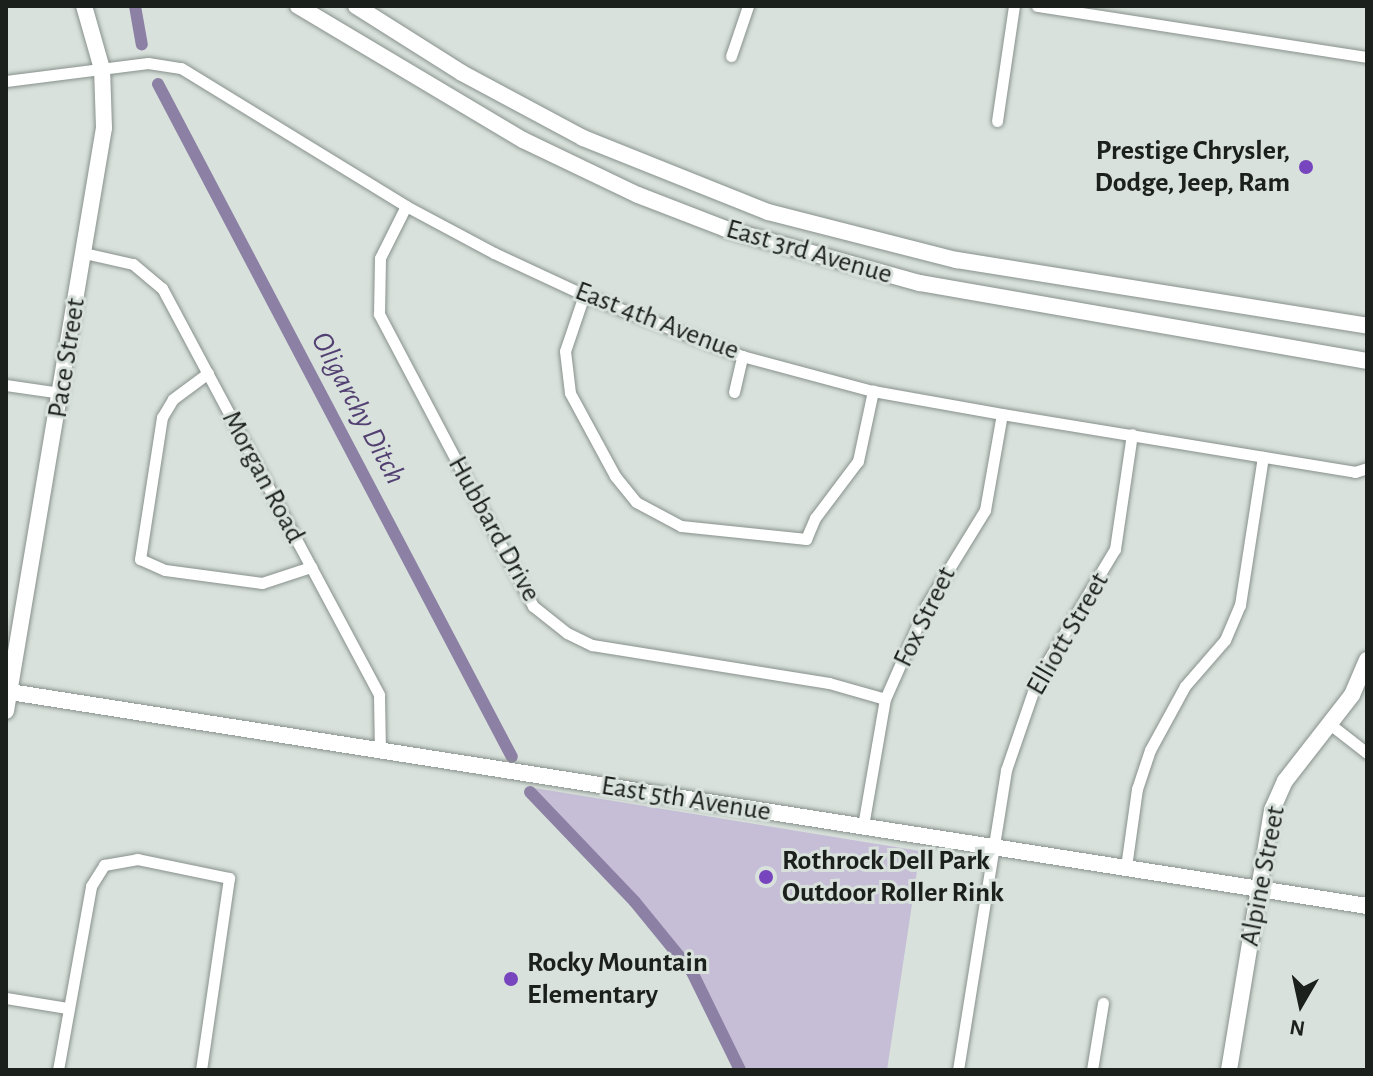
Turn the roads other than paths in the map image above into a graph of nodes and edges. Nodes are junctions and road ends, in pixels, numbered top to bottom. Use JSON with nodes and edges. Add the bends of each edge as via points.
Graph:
{"nodes":[{"id":1,"x":84,"y":6,"type":"edge"},
{"id":2,"x":298,"y":6,"type":"edge"},
{"id":3,"x":356,"y":6,"type":"edge"},
{"id":4,"x":748,"y":6,"type":"edge"},
{"id":5,"x":1014,"y":6,"type":"edge"},
{"id":6,"x":1037,"y":6,"type":"edge"},
{"id":7,"x":731,"y":56,"type":"dead end"},
{"id":8,"x":1367,"y":57,"type":"edge"},
{"id":9,"x":102,"y":69,"type":"junction"},
{"id":10,"x":6,"y":81,"type":"edge"},
{"id":11,"x":997,"y":121,"type":"dead end"},
{"id":12,"x":406,"y":206,"type":"junction"},
{"id":13,"x":84,"y":253,"type":"junction"},
{"id":14,"x":584,"y":295,"type":"junction"},
{"id":15,"x":1367,"y":326,"type":"edge"},
{"id":16,"x":742,"y":356,"type":"junction"},
{"id":17,"x":1367,"y":361,"type":"edge"},
{"id":18,"x":208,"y":373,"type":"junction"},
{"id":19,"x":6,"y":385,"type":"edge"},
{"id":20,"x":873,"y":391,"type":"junction"},
{"id":21,"x":734,"y":392,"type":"dead end"},
{"id":22,"x":61,"y":393,"type":"junction"},
{"id":23,"x":1002,"y":414,"type":"junction"},
{"id":24,"x":1132,"y":434,"type":"junction"},
{"id":25,"x":1263,"y":457,"type":"junction"},
{"id":26,"x":1361,"y":470,"type":"edge"},
{"id":27,"x":1367,"y":480,"type":"edge"},
{"id":28,"x":311,"y":567,"type":"junction"},
{"id":29,"x":1367,"y":660,"type":"edge"},
{"id":30,"x":8,"y":692,"type":"edge"},
{"id":31,"x":885,"y":699,"type":"junction"},
{"id":32,"x":6,"y":711,"type":"edge"},
{"id":33,"x":1331,"y":725,"type":"junction"},
{"id":34,"x":380,"y":750,"type":"junction"},
{"id":35,"x":1367,"y":753,"type":"edge"},
{"id":36,"x":863,"y":826,"type":"junction"},
{"id":37,"x":994,"y":847,"type":"junction"},
{"id":38,"x":1126,"y":867,"type":"junction"},
{"id":39,"x":1258,"y":889,"type":"junction"},
{"id":40,"x":1367,"y":906,"type":"edge"},
{"id":41,"x":6,"y":998,"type":"edge"},
{"id":42,"x":1103,"y":1003,"type":"dead end"},
{"id":43,"x":67,"y":1008,"type":"junction"},
{"id":44,"x":58,"y":1070,"type":"edge"},
{"id":45,"x":201,"y":1070,"type":"edge"},
{"id":46,"x":958,"y":1070,"type":"edge"},
{"id":47,"x":1092,"y":1070,"type":"edge"},
{"id":48,"x":1229,"y":1070,"type":"edge"}],
"edges":[{"from":1,"to":9,"type":"main road","name":"Pace Street"},
{"from":2,"to":17,"type":"main road","name":"East 3rd Avenue","via":[[523,140],[638,195],[741,234],[950,289]]},
{"from":3,"to":15,"type":"main road","name":"East 3rd Avenue","via":[[462,73],[583,138],[768,212],[957,260]]},
{"from":4,"to":7,"type":"street"},
{"from":5,"to":11,"type":"street"},
{"from":6,"to":8,"type":"street"},
{"from":9,"to":10,"type":"street","name":"East 4th Avenue"},
{"from":9,"to":12,"type":"street","name":"East 4th Avenue","via":[[148,63],[181,68]]},
{"from":9,"to":13,"type":"main road","name":"Pace Street","via":[[104,128]]},
{"from":12,"to":14,"type":"street","name":"East 4th Avenue"},
{"from":12,"to":31,"type":"street","name":"Hubbard Drive","via":[[380,258],[379,314],[533,606],[592,645],[829,683]]},
{"from":13,"to":18,"type":"street","name":"Morgan Road","via":[[133,264],[149,274],[162,288]]},
{"from":13,"to":22,"type":"main road","name":"Pace Street"},
{"from":14,"to":16,"type":"street","name":"East 4th Avenue"},
{"from":14,"to":20,"type":"street","via":[[565,351],[570,393],[629,493],[681,526],[806,539],[815,518],[858,461]]},
{"from":16,"to":20,"type":"street","name":"East 4th Avenue"},
{"from":16,"to":21,"type":"street"},
{"from":18,"to":28,"type":"street","name":"Morgan Road"},
{"from":18,"to":28,"type":"street","via":[[173,399],[159,426],[140,559],[165,570],[262,583]]},
{"from":19,"to":22,"type":"street"},
{"from":20,"to":23,"type":"street","name":"East 4th Avenue"},
{"from":22,"to":30,"type":"main road","name":"Pace Street"},
{"from":23,"to":24,"type":"street","name":"East 4th Avenue"},
{"from":23,"to":31,"type":"street","name":"Fox Street","via":[[985,510],[926,606]]},
{"from":24,"to":25,"type":"street","name":"East 4th Avenue"},
{"from":24,"to":37,"type":"street","name":"Elliott Street","via":[[1115,549],[1038,677],[1006,770]]},
{"from":25,"to":26,"type":"street","name":"East 4th Avenue"},
{"from":25,"to":38,"type":"street","via":[[1240,605],[1225,640],[1185,686],[1150,750],[1137,789]]},
{"from":26,"to":27,"type":"street","name":"East 4th Avenue"},
{"from":28,"to":34,"type":"street","name":"Morgan Road","via":[[379,695]]},
{"from":29,"to":33,"type":"main road","name":"Alpine Street"},
{"from":30,"to":32,"type":"main road","name":"Pace Street"},
{"from":30,"to":34,"type":"main road","name":"East 5th Avenue"},
{"from":31,"to":36,"type":"street","name":"Fox Street"},
{"from":33,"to":35,"type":"street"},
{"from":33,"to":39,"type":"main road","name":"Alpine Street","via":[[1278,795]]},
{"from":34,"to":36,"type":"main road","name":"East 5th Avenue"},
{"from":36,"to":37,"type":"main road","name":"East 5th Avenue"},
{"from":37,"to":38,"type":"main road","name":"East 5th Avenue"},
{"from":37,"to":46,"type":"street","name":"Elliott Street"},
{"from":38,"to":39,"type":"main road","name":"East 5th Avenue"},
{"from":39,"to":40,"type":"main road","name":"East 5th Avenue"},
{"from":39,"to":48,"type":"main road","name":"Alpine Street"},
{"from":41,"to":43,"type":"street"},
{"from":42,"to":47,"type":"street"},
{"from":43,"to":44,"type":"street"},
{"from":43,"to":45,"type":"street","via":[[83,909],[104,865],[137,859],[229,878]]}]}
